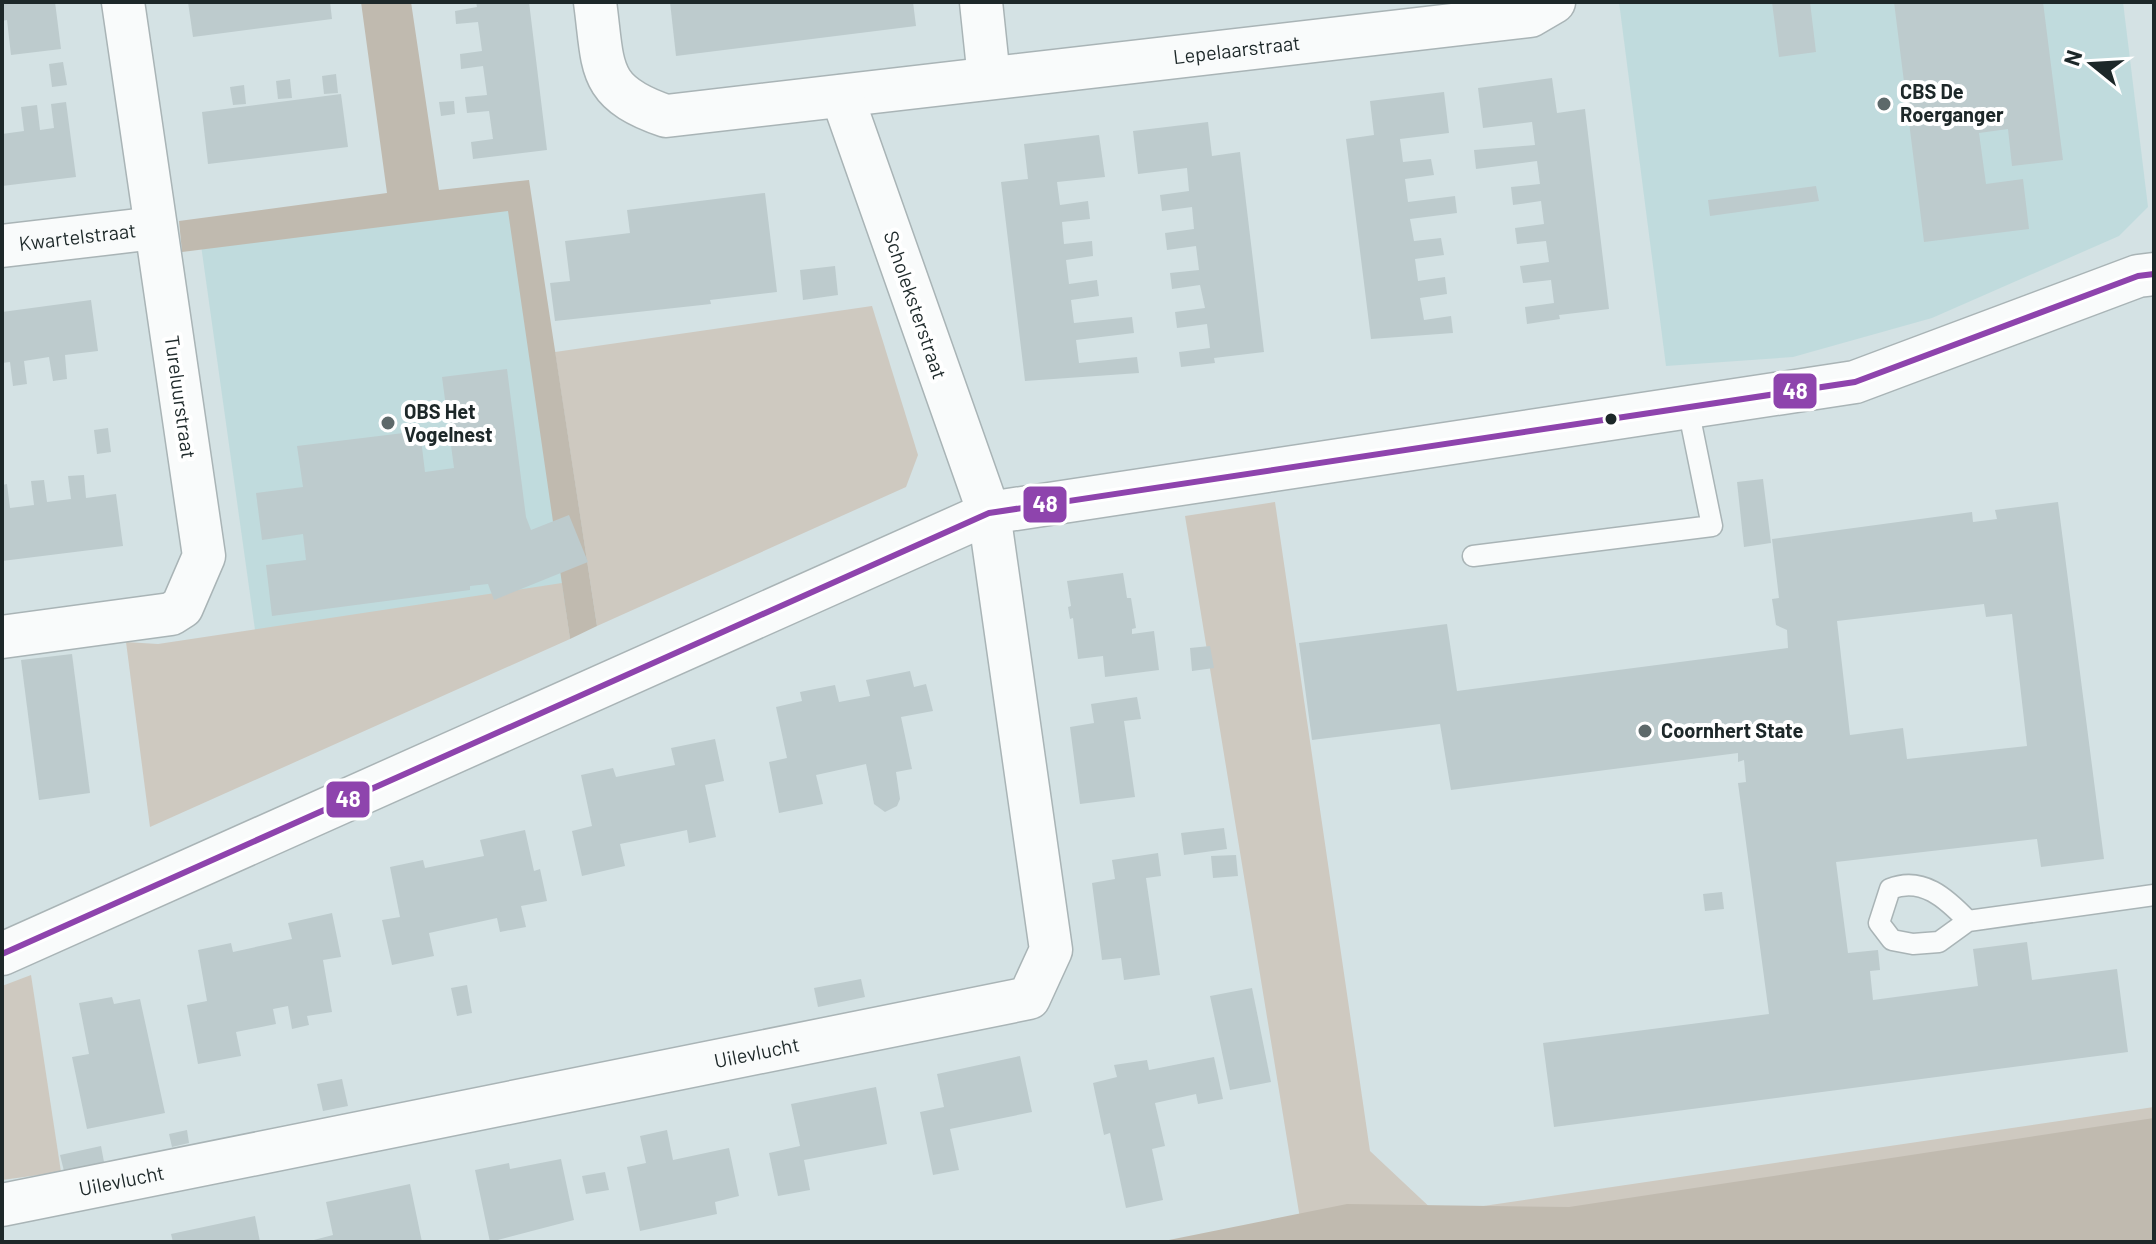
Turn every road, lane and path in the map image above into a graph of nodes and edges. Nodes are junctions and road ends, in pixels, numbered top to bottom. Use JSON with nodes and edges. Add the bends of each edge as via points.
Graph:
{"nodes":[{"id":1,"x":123,"y":2,"type":"edge"},
{"id":2,"x":595,"y":2,"type":"edge"},
{"id":3,"x":981,"y":2,"type":"edge"},
{"id":4,"x":1554,"y":2,"type":"edge"},
{"id":5,"x":989,"y":78,"type":"junction"},
{"id":6,"x":842,"y":96,"type":"junction"},
{"id":7,"x":155,"y":228,"type":"junction"},
{"id":8,"x":2,"y":246,"type":"edge"},
{"id":9,"x":2154,"y":274,"type":"edge"},
{"id":10,"x":1688,"y":408,"type":"junction"},
{"id":11,"x":989,"y":513,"type":"junction"},
{"id":12,"x":1473,"y":556,"type":"dead end"},
{"id":13,"x":2,"y":637,"type":"edge"},
{"id":14,"x":2154,"y":895,"type":"edge"},
{"id":15,"x":1968,"y":921,"type":"dead end"},
{"id":16,"x":2,"y":954,"type":"edge"},
{"id":17,"x":2,"y":1205,"type":"edge"}],
"edges":[{"from":1,"to":7,"type":"street","name":"Tureluurstraat"},
{"from":2,"to":6,"type":"street","via":[[604,69],[614,89],[641,107],[666,116]]},
{"from":3,"to":5,"type":"street"},
{"from":4,"to":5,"type":"street","name":"Lepelaarstraat","via":[[1530,16]]},
{"from":5,"to":6,"type":"street"},
{"from":6,"to":11,"type":"street","name":"Scholeksterstraat"},
{"from":7,"to":8,"type":"street","name":"Kwartelstraat"},
{"from":7,"to":13,"type":"street","name":"Tureluurstraat","via":[[204,556],[182,607],[171,614]]},
{"from":9,"to":10,"type":"street","via":[[1855,382]]},
{"from":10,"to":11,"type":"street"},
{"from":10,"to":12,"type":"lane","via":[[1712,526]]},
{"from":11,"to":16,"type":"street"},
{"from":11,"to":17,"type":"street","name":"Uilevlucht","via":[[1051,950],[1029,998]]},
{"from":14,"to":15,"type":"lane"}]}
